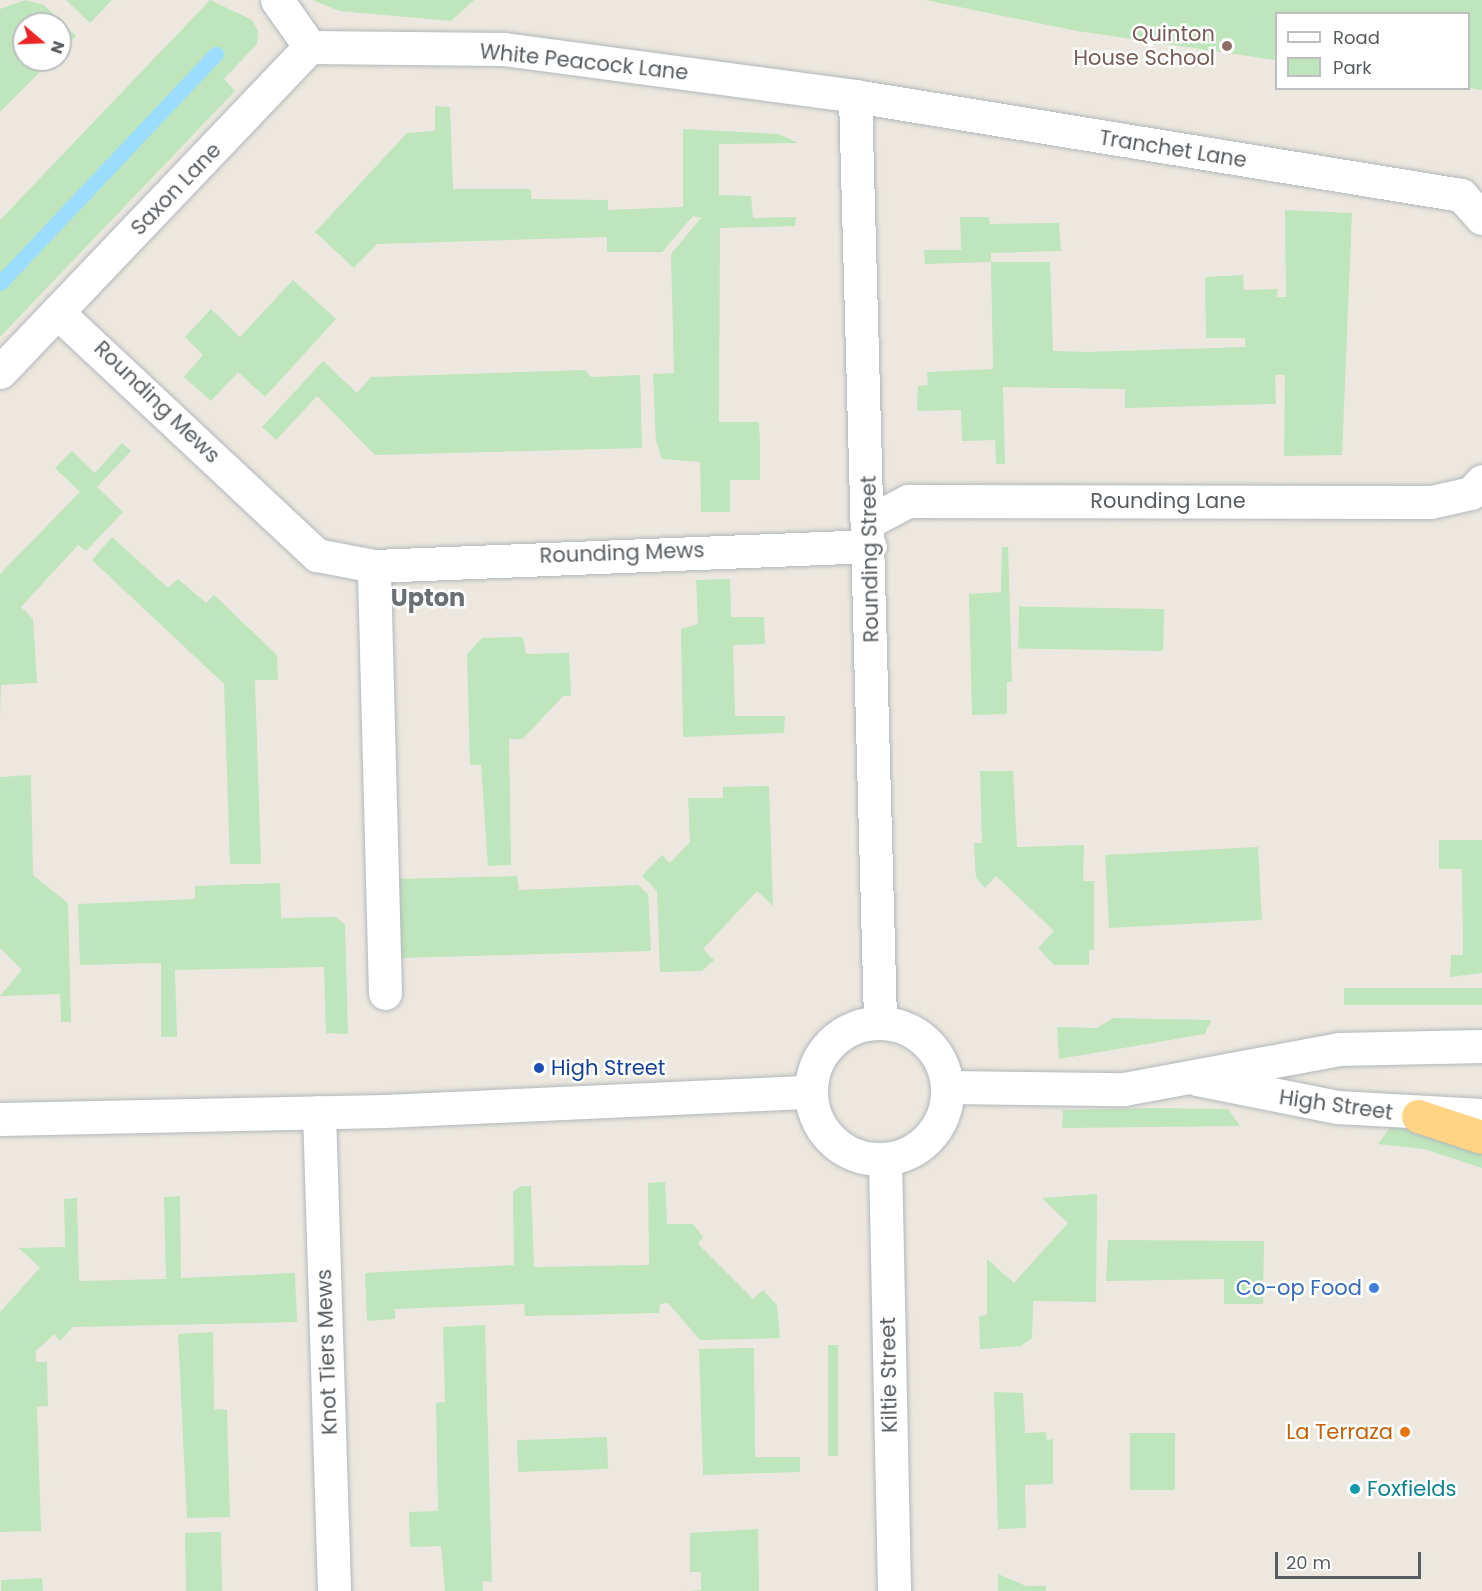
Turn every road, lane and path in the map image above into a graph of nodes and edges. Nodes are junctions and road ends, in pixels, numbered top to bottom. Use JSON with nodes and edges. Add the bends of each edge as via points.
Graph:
{"nodes":[{"id":1,"x":277,"y":0,"type":"edge"},
{"id":2,"x":310,"y":47,"type":"junction"},
{"id":3,"x":855,"y":96,"type":"junction"},
{"id":4,"x":1482,"y":218,"type":"edge"},
{"id":5,"x":57,"y":312,"type":"junction"},
{"id":6,"x":0,"y":372,"type":"edge"},
{"id":7,"x":1476,"y":487,"type":"edge"},
{"id":8,"x":870,"y":534,"type":"junction"},
{"id":9,"x":374,"y":566,"type":"junction"},
{"id":10,"x":385,"y":993,"type":"dead end"},
{"id":11,"x":880,"y":1022,"type":"junction"},
{"id":12,"x":1482,"y":1046,"type":"edge"},
{"id":13,"x":1192,"y":1078,"type":"junction"},
{"id":14,"x":948,"y":1087,"type":"junction"},
{"id":15,"x":811,"y":1092,"type":"junction"},
{"id":16,"x":320,"y":1112,"type":"junction"},
{"id":17,"x":1482,"y":1115,"type":"edge"},
{"id":18,"x":1418,"y":1116,"type":"junction"},
{"id":19,"x":0,"y":1119,"type":"edge"},
{"id":20,"x":1482,"y":1137,"type":"edge"},
{"id":21,"x":885,"y":1159,"type":"junction"},
{"id":22,"x":334,"y":1591,"type":"edge"},
{"id":23,"x":894,"y":1591,"type":"edge"}],
"edges":[{"from":1,"to":2,"type":"street"},
{"from":2,"to":3,"type":"street","name":"White Peacock Lane","via":[[504,49]]},
{"from":2,"to":5,"type":"street","name":"Saxon Lane"},
{"from":3,"to":4,"type":"street","name":"Tranchet Lane","via":[[1461,195]]},
{"from":3,"to":8,"type":"street","name":"Rounding Street"},
{"from":5,"to":6,"type":"street","name":"Saxon Lane"},
{"from":5,"to":9,"type":"street","name":"Rounding Mews","via":[[317,555]]},
{"from":7,"to":8,"type":"street","name":"Rounding Lane","via":[[1431,502],[1292,505],[908,501]]},
{"from":8,"to":9,"type":"street","name":"Rounding Mews"},
{"from":8,"to":11,"type":"street","name":"Rounding Street"},
{"from":9,"to":10,"type":"street"},
{"from":11,"to":14,"type":"street","via":[[919,1035],[943,1067]]},
{"from":11,"to":15,"type":"street","via":[[839,1035],[823,1051]]},
{"from":12,"to":13,"type":"street","name":"High Street","via":[[1339,1049]]},
{"from":13,"to":14,"type":"street","name":"High Street","via":[[1103,1090]]},
{"from":13,"to":18,"type":"street","name":"High Street","via":[[1337,1107]]},
{"from":14,"to":21,"type":"street","via":[[936,1127],[923,1143]]},
{"from":15,"to":16,"type":"street"},
{"from":15,"to":21,"type":"street","via":[[826,1134],[842,1148]]},
{"from":16,"to":19,"type":"street"},
{"from":16,"to":22,"type":"street","name":"Knot Tiers Mews"},
{"from":17,"to":18,"type":"street","name":"High Street"},
{"from":18,"to":20,"type":"highway"},
{"from":21,"to":23,"type":"street","name":"Kiltie Street"}]}
